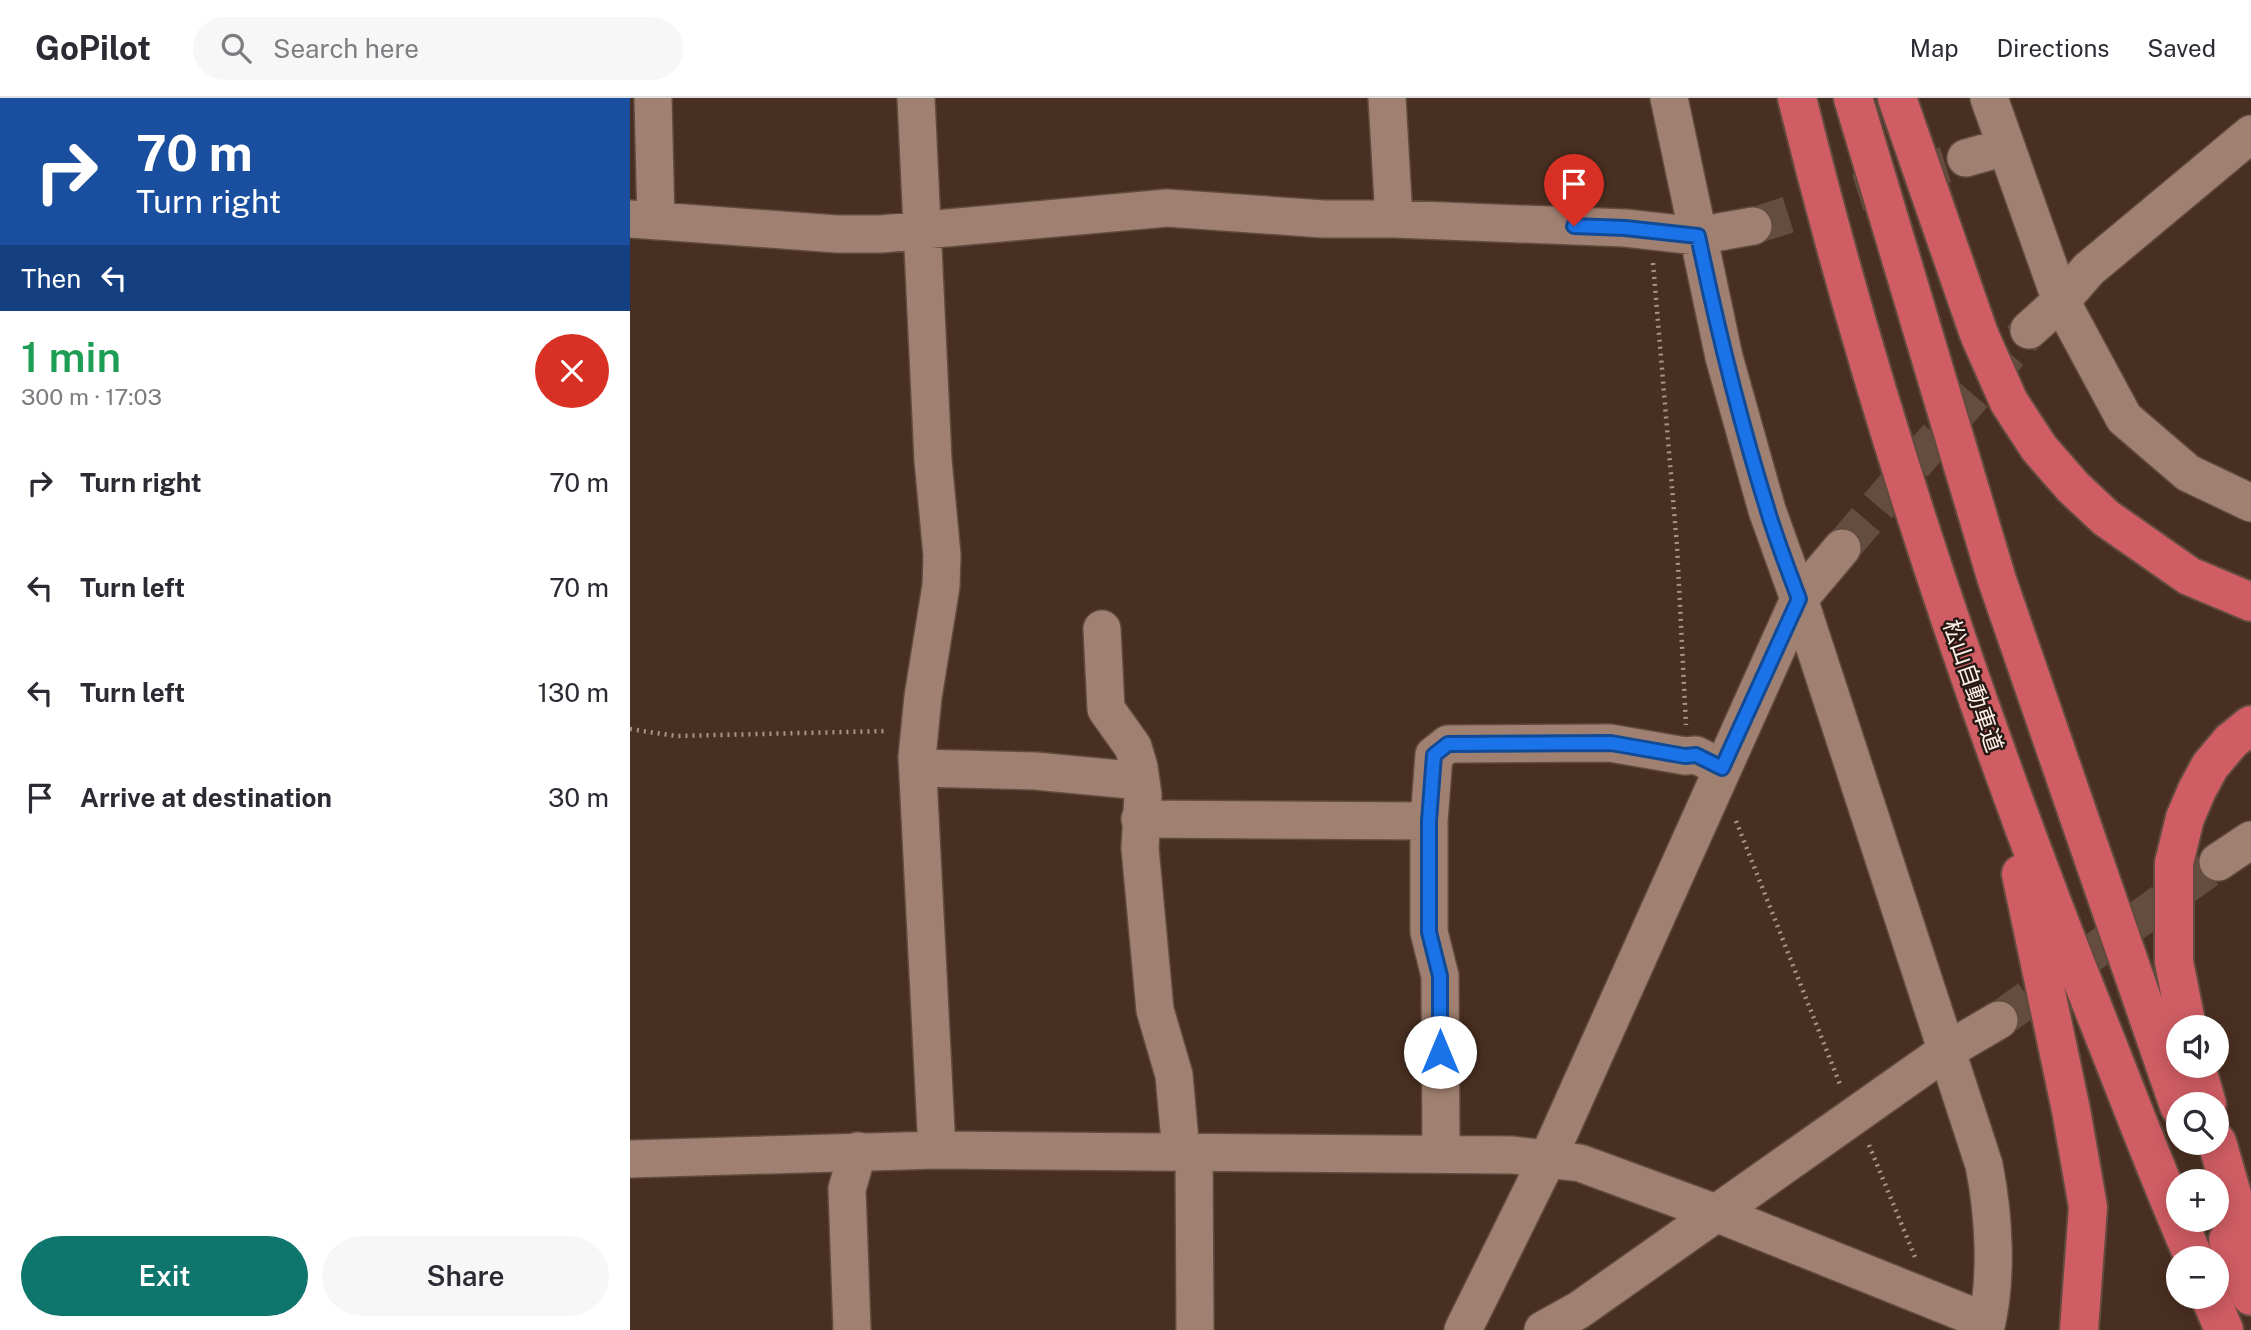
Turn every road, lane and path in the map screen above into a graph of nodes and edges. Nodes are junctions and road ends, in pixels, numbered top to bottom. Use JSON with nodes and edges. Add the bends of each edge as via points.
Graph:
{"nodes":[{"id":1,"x":653,"y":98,"type":"edge"},
{"id":2,"x":916,"y":98,"type":"edge"},
{"id":3,"x":1387,"y":98,"type":"edge"},
{"id":4,"x":1669,"y":98,"type":"edge"},
{"id":5,"x":1797,"y":98,"type":"edge"},
{"id":6,"x":1853,"y":98,"type":"edge"},
{"id":7,"x":1898,"y":98,"type":"edge"},
{"id":8,"x":1989,"y":98,"type":"edge"},
{"id":9,"x":2251,"y":134,"type":"edge"},
{"id":10,"x":2005,"y":146,"type":"junction"},
{"id":11,"x":1966,"y":159,"type":"tunnel mouth"},
{"id":12,"x":1394,"y":219,"type":"junction"},
{"id":13,"x":643,"y":220,"type":"edge"},
{"id":14,"x":1753,"y":226,"type":"tunnel mouth"},
{"id":15,"x":922,"y":231,"type":"junction"},
{"id":16,"x":1650,"y":231,"type":"junction"},
{"id":17,"x":1698,"y":236,"type":"junction"},
{"id":18,"x":2061,"y":301,"type":"junction"},
{"id":19,"x":2029,"y":330,"type":"tunnel mouth"},
{"id":20,"x":2251,"y":503,"type":"edge"},
{"id":21,"x":1842,"y":548,"type":"tunnel mouth"},
{"id":22,"x":1799,"y":599,"type":"junction"},
{"id":23,"x":2251,"y":602,"type":"edge"},
{"id":24,"x":1102,"y":629,"type":"dead end"},
{"id":25,"x":2251,"y":725,"type":"edge"},
{"id":26,"x":630,"y":729,"type":"edge"},
{"id":27,"x":920,"y":730,"type":"junction"},
{"id":28,"x":1993,"y":745,"type":"junction"},
{"id":29,"x":918,"y":768,"type":"junction"},
{"id":30,"x":1710,"y":771,"type":"junction"},
{"id":31,"x":1141,"y":781,"type":"junction"},
{"id":32,"x":1140,"y":819,"type":"junction"},
{"id":33,"x":1429,"y":821,"type":"junction"},
{"id":34,"x":2251,"y":839,"type":"edge"},
{"id":35,"x":2218,"y":862,"type":"tunnel mouth"},
{"id":36,"x":2185,"y":1015,"type":"edge"},
{"id":37,"x":1999,"y":1020,"type":"tunnel mouth"},
{"id":38,"x":1946,"y":1051,"type":"junction"},
{"id":39,"x":2174,"y":1092,"type":"edge"},
{"id":40,"x":1855,"y":1116,"type":"junction"},
{"id":41,"x":937,"y":1150,"type":"junction"},
{"id":42,"x":858,"y":1151,"type":"junction"},
{"id":43,"x":1187,"y":1152,"type":"junction"},
{"id":44,"x":1441,"y":1154,"type":"junction"},
{"id":45,"x":1548,"y":1158,"type":"junction"},
{"id":46,"x":630,"y":1159,"type":"edge"},
{"id":47,"x":2216,"y":1165,"type":"edge"},
{"id":48,"x":1716,"y":1213,"type":"junction"},
{"id":49,"x":2225,"y":1232,"type":"edge"},
{"id":50,"x":2189,"y":1246,"type":"edge"},
{"id":51,"x":2251,"y":1260,"type":"edge"},
{"id":52,"x":2251,"y":1296,"type":"edge"},
{"id":53,"x":1933,"y":1300,"type":"junction"},
{"id":54,"x":2215,"y":1309,"type":"edge"},
{"id":55,"x":2251,"y":1313,"type":"edge"},
{"id":56,"x":1575,"y":1320,"type":"edge"},
{"id":57,"x":1986,"y":1326,"type":"edge"},
{"id":58,"x":852,"y":1330,"type":"edge"},
{"id":59,"x":1195,"y":1330,"type":"edge"},
{"id":60,"x":1463,"y":1330,"type":"edge"},
{"id":61,"x":1543,"y":1330,"type":"edge"},
{"id":62,"x":2079,"y":1330,"type":"edge"},
{"id":63,"x":2224,"y":1330,"type":"edge"},
{"id":64,"x":2236,"y":1330,"type":"edge"}],
"edges":[{"from":1,"to":13,"type":"street"},
{"from":2,"to":15,"type":"street"},
{"from":3,"to":12,"type":"street"},
{"from":4,"to":17,"type":"street"},
{"from":5,"to":28,"type":"highway","name":"松山自動車道","via":[[1863,346]]},
{"from":6,"to":39,"type":"highway","via":[[1997,580]]},
{"from":7,"to":23,"type":"highway","via":[[1979,334],[2009,402],[2039,448],[2106,518],[2189,576]]},
{"from":8,"to":10,"type":"street"},
{"from":9,"to":18,"type":"street","via":[[2089,269]]},
{"from":10,"to":11,"type":"street"},
{"from":10,"to":18,"type":"street"},
{"from":12,"to":15,"type":"street","via":[[1167,208]]},
{"from":12,"to":16,"type":"street"},
{"from":13,"to":15,"type":"street","via":[[837,234]]},
{"from":14,"to":17,"type":"street"},
{"from":15,"to":27,"type":"street","via":[[942,555]]},
{"from":16,"to":17,"type":"street"},
{"from":16,"to":30,"type":"path","via":[[1677,547],[1687,738]]},
{"from":17,"to":22,"type":"street","via":[[1728,370],[1767,510]]},
{"from":18,"to":19,"type":"street"},
{"from":18,"to":20,"type":"street","via":[[2124,418],[2188,473]]},
{"from":21,"to":22,"type":"street"},
{"from":22,"to":30,"type":"street"},
{"from":22,"to":38,"type":"street"},
{"from":24,"to":31,"type":"street","via":[[1106,709],[1133,747]]},
{"from":25,"to":36,"type":"highway","via":[[2210,766],[2185,818],[2174,863],[2174,962]]},
{"from":26,"to":27,"type":"path","via":[[676,736]]},
{"from":27,"to":29,"type":"street"},
{"from":28,"to":50,"type":"highway","name":"松山自動車道"},
{"from":28,"to":62,"type":"highway","via":[[2088,1207]]},
{"from":29,"to":31,"type":"street","via":[[1035,771]]},
{"from":29,"to":41,"type":"street"},
{"from":30,"to":33,"type":"street","via":[[1685,756],[1611,743],[1448,744],[1434,755]]},
{"from":30,"to":40,"type":"path","via":[[1730,807]]},
{"from":30,"to":45,"type":"street"},
{"from":31,"to":32,"type":"street"},
{"from":32,"to":33,"type":"street"},
{"from":32,"to":43,"type":"street","via":[[1156,1010],[1174,1075]]},
{"from":33,"to":44,"type":"street","via":[[1429,932],[1440,976]]},
{"from":34,"to":35,"type":"street"},
{"from":37,"to":38,"type":"street"},
{"from":38,"to":40,"type":"street"},
{"from":38,"to":57,"type":"street","via":[[1984,1165],[1990,1198],[1992,1252]]},
{"from":40,"to":48,"type":"street"},
{"from":40,"to":53,"type":"path"},
{"from":41,"to":42,"type":"street"},
{"from":41,"to":43,"type":"street"},
{"from":42,"to":46,"type":"street"},
{"from":42,"to":58,"type":"street","via":[[846,1189]]},
{"from":43,"to":44,"type":"street"},
{"from":43,"to":59,"type":"street"},
{"from":44,"to":45,"type":"street"},
{"from":45,"to":48,"type":"street","via":[[1580,1163]]},
{"from":45,"to":60,"type":"street"},
{"from":47,"to":51,"type":"highway"},
{"from":48,"to":53,"type":"street"},
{"from":48,"to":56,"type":"street"},
{"from":49,"to":52,"type":"highway"},
{"from":53,"to":57,"type":"street"},
{"from":54,"to":63,"type":"highway"},
{"from":55,"to":64,"type":"highway"},
{"from":56,"to":61,"type":"street"}]}
